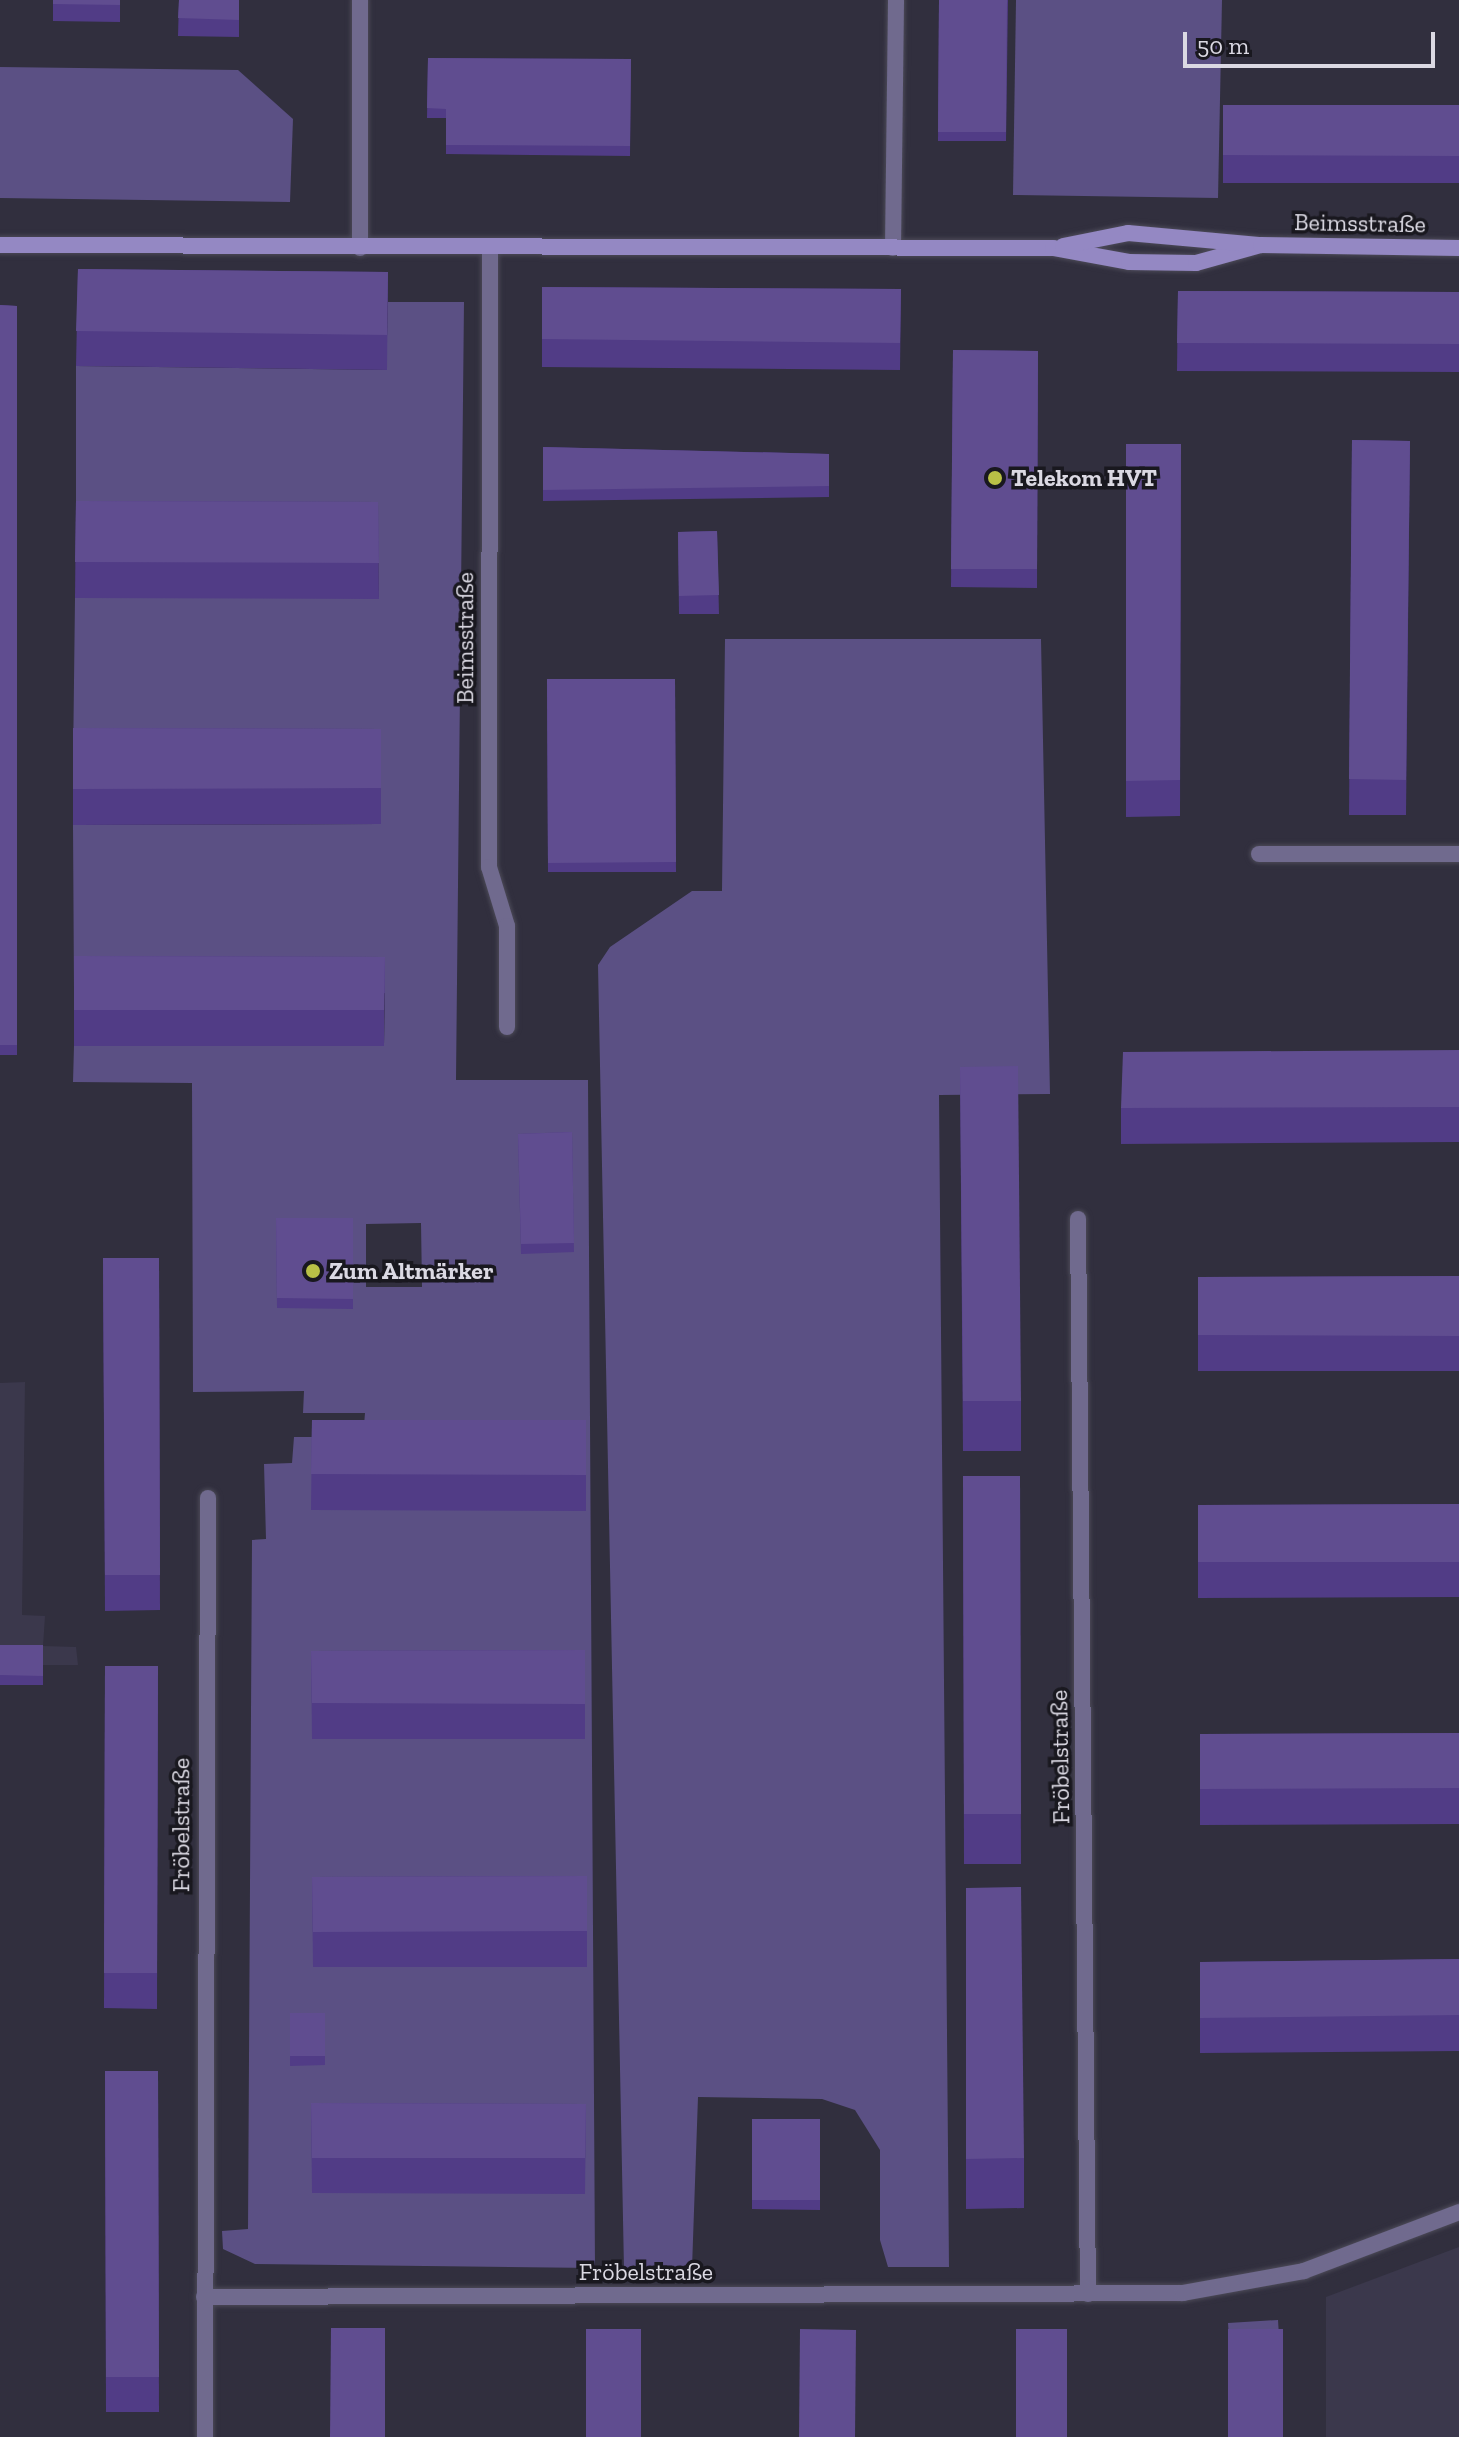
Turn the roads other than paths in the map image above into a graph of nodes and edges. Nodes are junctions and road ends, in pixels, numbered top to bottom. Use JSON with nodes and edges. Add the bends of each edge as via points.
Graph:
{"nodes":[{"id":1,"x":360,"y":0,"type":"edge"},
{"id":2,"x":896,"y":0,"type":"edge"},
{"id":3,"x":0,"y":245,"type":"edge"},
{"id":4,"x":1261,"y":245,"type":"junction"},
{"id":5,"x":360,"y":248,"type":"junction"},
{"id":6,"x":490,"y":248,"type":"junction"},
{"id":7,"x":893,"y":248,"type":"junction"},
{"id":8,"x":1053,"y":248,"type":"junction"},
{"id":9,"x":1459,"y":248,"type":"edge"},
{"id":10,"x":1259,"y":854,"type":"dead end"},
{"id":11,"x":1459,"y":854,"type":"edge"},
{"id":12,"x":507,"y":1027,"type":"dead end"},
{"id":13,"x":1078,"y":1219,"type":"dead end"},
{"id":14,"x":208,"y":1498,"type":"dead end"},
{"id":15,"x":1459,"y":2212,"type":"edge"},
{"id":16,"x":1088,"y":2294,"type":"junction"},
{"id":17,"x":204,"y":2297,"type":"junction"},
{"id":18,"x":205,"y":2437,"type":"edge"}],
"edges":[{"from":1,"to":5,"type":"street"},
{"from":2,"to":7,"type":"street"},
{"from":3,"to":5,"type":"street","name":"Beimsstraße"},
{"from":4,"to":8,"type":"street","name":"Beimsstraße","via":[[1128,233]]},
{"from":4,"to":8,"type":"street","name":"Beimsstraße","via":[[1196,263],[1129,262]]},
{"from":4,"to":9,"type":"street","name":"Beimsstraße"},
{"from":5,"to":6,"type":"street","name":"Beimsstraße"},
{"from":6,"to":7,"type":"street","name":"Beimsstraße"},
{"from":6,"to":12,"type":"street","name":"Beimsstraße","via":[[489,867],[507,926]]},
{"from":7,"to":8,"type":"street","name":"Beimsstraße"},
{"from":10,"to":11,"type":"street"},
{"from":13,"to":16,"type":"street","name":"Fröbelstraße"},
{"from":14,"to":17,"type":"street","name":"Fröbelstraße"},
{"from":15,"to":16,"type":"street","name":"Fröbelstraße","via":[[1277,2278],[1183,2293]]},
{"from":16,"to":17,"type":"street","name":"Fröbelstraße"},
{"from":17,"to":18,"type":"street","name":"Fröbelstraße"}]}
